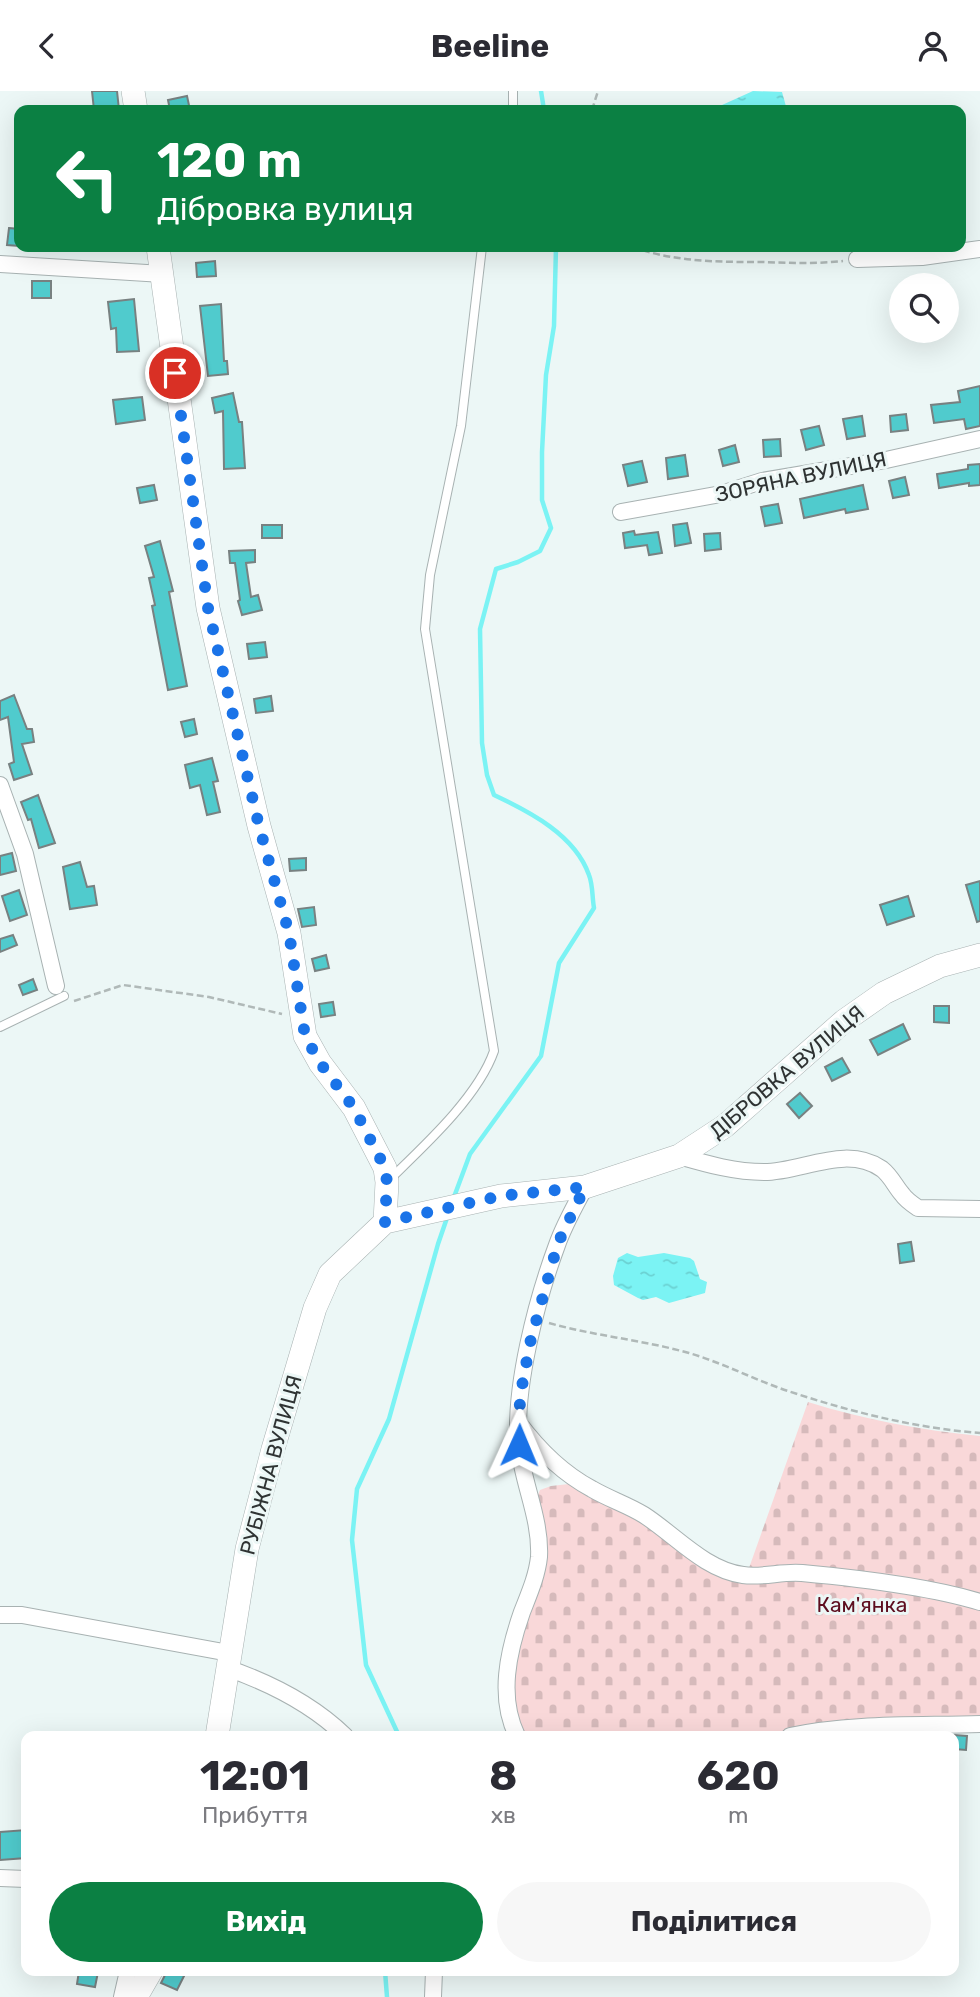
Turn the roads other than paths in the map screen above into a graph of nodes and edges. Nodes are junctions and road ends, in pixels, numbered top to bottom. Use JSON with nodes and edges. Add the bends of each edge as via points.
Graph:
{"nodes":[{"id":1,"x":159,"y":252,"type":"edge"},
{"id":2,"x":481,"y":252,"type":"edge"},
{"id":3,"x":958,"y":252,"type":"edge"},
{"id":4,"x":857,"y":259,"type":"road end"},
{"id":5,"x":0,"y":264,"type":"edge"},
{"id":6,"x":163,"y":274,"type":"junction"},
{"id":7,"x":980,"y":439,"type":"edge"},
{"id":8,"x":621,"y":512,"type":"dead end"},
{"id":9,"x":0,"y":785,"type":"edge"},
{"id":10,"x":980,"y":955,"type":"edge"},
{"id":11,"x":61,"y":994,"type":"joint"},
{"id":12,"x":0,"y":1027,"type":"edge"},
{"id":13,"x":679,"y":1156,"type":"junction"},
{"id":14,"x":387,"y":1182,"type":"junction"},
{"id":15,"x":585,"y":1187,"type":"junction"},
{"id":16,"x":980,"y":1209,"type":"edge"},
{"id":17,"x":385,"y":1222,"type":"junction"},
{"id":18,"x":518,"y":1422,"type":"junction"},
{"id":19,"x":980,"y":1602,"type":"edge"},
{"id":20,"x":0,"y":1615,"type":"edge"},
{"id":21,"x":228,"y":1660,"type":"junction"},
{"id":22,"x":980,"y":1724,"type":"edge"},
{"id":23,"x":218,"y":1731,"type":"edge"},
{"id":24,"x":339,"y":1731,"type":"edge"},
{"id":25,"x":515,"y":1731,"type":"edge"},
{"id":26,"x":814,"y":1731,"type":"edge"},
{"id":27,"x":0,"y":1878,"type":"edge"},
{"id":28,"x":21,"y":1879,"type":"edge"},
{"id":29,"x":127,"y":1976,"type":"edge"},
{"id":30,"x":148,"y":1976,"type":"edge"},
{"id":31,"x":434,"y":1976,"type":"edge"},
{"id":32,"x":122,"y":1997,"type":"edge"},
{"id":33,"x":136,"y":1997,"type":"edge"},
{"id":34,"x":433,"y":1997,"type":"edge"}],
"edges":[{"from":1,"to":6,"type":"street"},
{"from":2,"to":14,"type":"lane","via":[[461,426],[430,575],[425,629],[494,1051],[488,1068],[440,1129]]},
{"from":3,"to":4,"type":"street"},
{"from":5,"to":6,"type":"street"},
{"from":6,"to":14,"type":"street","via":[[208,608],[289,933],[305,1036],[354,1108],[385,1168]]},
{"from":7,"to":8,"type":"street","name":"ЗОРЯНА ВУЛИЦЯ"},
{"from":9,"to":11,"type":"street","via":[[25,854]]},
{"from":10,"to":13,"type":"street","name":"ДІБРОВКА ВУЛИЦЯ","via":[[940,966],[884,993],[844,1021],[725,1126]]},
{"from":11,"to":12,"type":"lane"},
{"from":13,"to":15,"type":"street","name":"ДІБРОВКА ВУЛИЦЯ"},
{"from":13,"to":16,"type":"street","via":[[745,1172],[830,1160],[866,1162],[881,1168],[918,1208]]},
{"from":14,"to":17,"type":"street"},
{"from":15,"to":17,"type":"street","name":"ДІБРОВКА ВУЛИЦЯ","via":[[501,1196]]},
{"from":15,"to":18,"type":"street","via":[[558,1243],[536,1319],[524,1366]]},
{"from":17,"to":21,"type":"street","name":"РУБІЖНА ВУЛИЦЯ","via":[[330,1274],[315,1308],[247,1549]]},
{"from":18,"to":19,"type":"street","via":[[560,1468],[644,1515],[728,1571],[745,1576],[799,1573],[871,1581]]},
{"from":18,"to":25,"type":"street","via":[[522,1471],[536,1520],[539,1553],[507,1675],[508,1712]]},
{"from":20,"to":21,"type":"street","via":[[22,1615]]},
{"from":21,"to":23,"type":"street","name":"РУБІЖНА ВУЛИЦЯ"},
{"from":21,"to":24,"type":"street"},
{"from":22,"to":26,"type":"street"},
{"from":27,"to":28,"type":"street"},
{"from":29,"to":32,"type":"street"},
{"from":30,"to":33,"type":"street"},
{"from":31,"to":34,"type":"street"}]}
